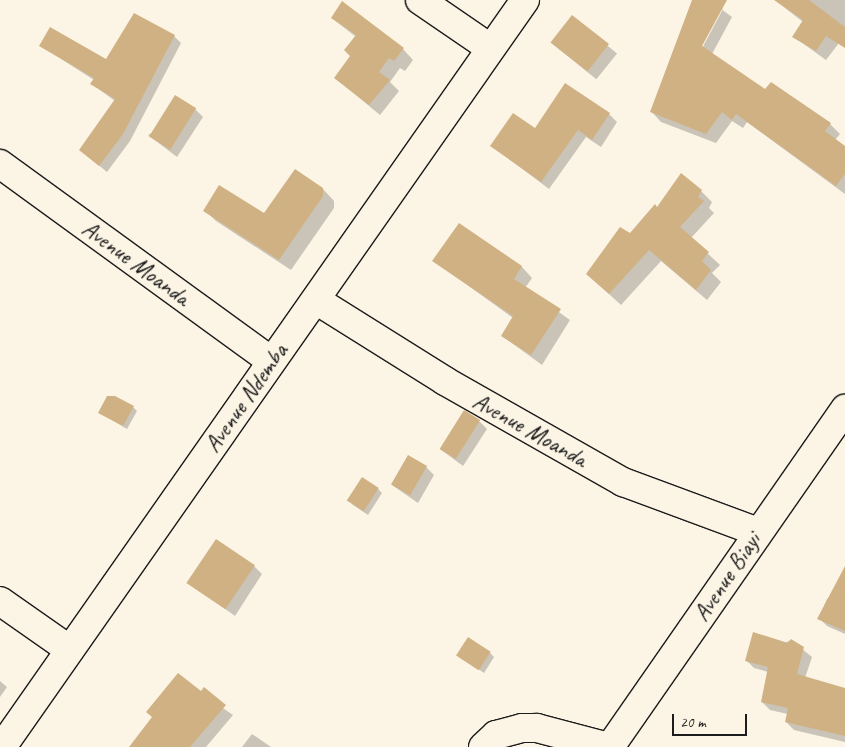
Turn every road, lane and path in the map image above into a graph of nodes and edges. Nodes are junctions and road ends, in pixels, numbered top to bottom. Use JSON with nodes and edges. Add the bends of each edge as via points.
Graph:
{"nodes":[{"id":1,"x":420,"y":0,"type":"edge"},
{"id":2,"x":525,"y":0,"type":"edge"},
{"id":3,"x":490,"y":48,"type":"junction"},
{"id":4,"x":0,"y":164,"type":"edge"},
{"id":5,"x":316,"y":300,"type":"junction"},
{"id":6,"x":271,"y":361,"type":"junction"},
{"id":7,"x":845,"y":409,"type":"edge"},
{"id":8,"x":758,"y":532,"type":"junction"},
{"id":9,"x":0,"y":601,"type":"edge"},
{"id":10,"x":70,"y":650,"type":"junction"},
{"id":11,"x":2,"y":747,"type":"edge"},
{"id":12,"x":483,"y":747,"type":"edge"},
{"id":13,"x":610,"y":747,"type":"edge"}],
"edges":[{"from":1,"to":3,"type":"street"},
{"from":2,"to":3,"type":"street","name":"Avenue Ndemba"},
{"from":3,"to":5,"type":"street","name":"Avenue Ndemba"},
{"from":4,"to":6,"type":"street","name":"Avenue Moanda"},
{"from":5,"to":6,"type":"street","name":"Avenue Ndemba"},
{"from":5,"to":8,"type":"street","name":"Avenue Moanda","via":[[445,381],[623,482]]},
{"from":6,"to":10,"type":"street","name":"Avenue Ndemba"},
{"from":7,"to":8,"type":"street","name":"Avenue Biayi"},
{"from":8,"to":13,"type":"street","name":"Avenue Biayi"},
{"from":9,"to":10,"type":"street"},
{"from":10,"to":11,"type":"street","name":"Avenue Ndemba"},
{"from":12,"to":13,"type":"street","name":"Avenue Biayi","via":[[496,735],[522,728],[537,728]]}]}
